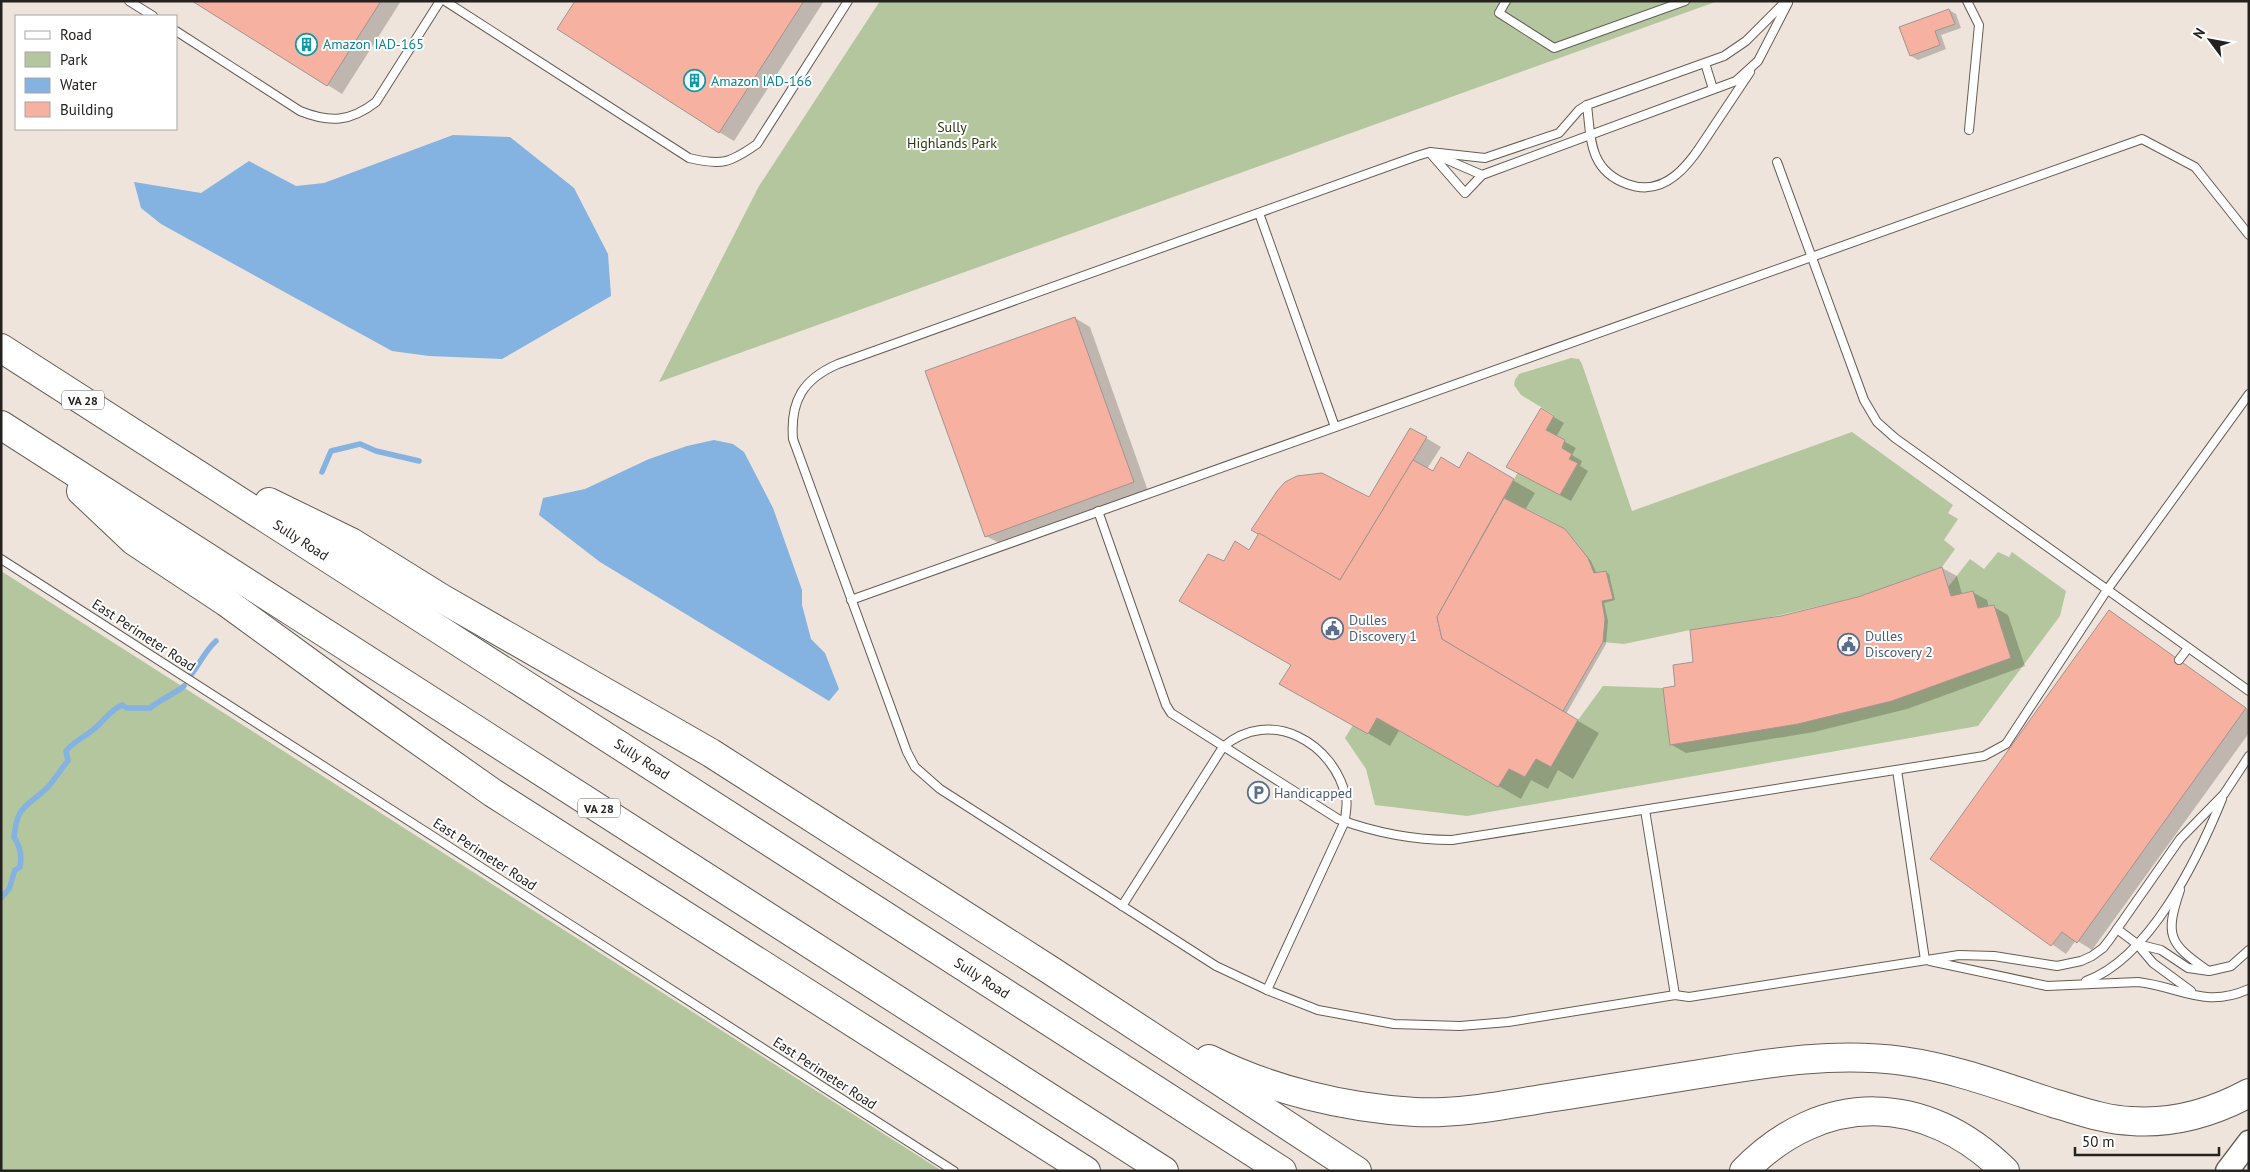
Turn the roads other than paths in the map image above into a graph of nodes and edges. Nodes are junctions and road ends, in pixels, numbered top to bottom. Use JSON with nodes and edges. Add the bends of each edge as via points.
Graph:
{"nodes":[{"id":1,"x":129,"y":1,"type":"edge"},
{"id":2,"x":440,"y":1,"type":"edge"},
{"id":3,"x":445,"y":1,"type":"edge"},
{"id":4,"x":848,"y":1,"type":"edge"},
{"id":5,"x":1506,"y":1,"type":"edge"},
{"id":6,"x":1686,"y":1,"type":"edge"},
{"id":7,"x":1788,"y":1,"type":"edge"},
{"id":8,"x":1967,"y":1,"type":"edge"},
{"id":9,"x":151,"y":15,"type":"edge"},
{"id":10,"x":178,"y":32,"type":"edge"},
{"id":11,"x":1758,"y":61,"type":"junction"},
{"id":12,"x":1705,"y":63,"type":"junction"},
{"id":13,"x":1713,"y":89,"type":"junction"},
{"id":14,"x":1586,"y":105,"type":"junction"},
{"id":15,"x":1969,"y":130,"type":"dead end"},
{"id":16,"x":1590,"y":135,"type":"junction"},
{"id":17,"x":1430,"y":152,"type":"junction"},
{"id":18,"x":1777,"y":162,"type":"dead end"},
{"id":19,"x":1482,"y":175,"type":"junction"},
{"id":20,"x":1259,"y":213,"type":"junction"},
{"id":21,"x":2249,"y":235,"type":"edge"},
{"id":22,"x":1811,"y":257,"type":"junction"},
{"id":23,"x":1,"y":348,"type":"edge"},
{"id":24,"x":2249,"y":394,"type":"edge"},
{"id":25,"x":1,"y":425,"type":"edge"},
{"id":26,"x":1335,"y":427,"type":"junction"},
{"id":27,"x":35,"y":446,"type":"junction"},
{"id":28,"x":164,"y":452,"type":"junction"},
{"id":29,"x":1098,"y":512,"type":"junction"},
{"id":30,"x":1,"y":559,"type":"edge"},
{"id":31,"x":2108,"y":590,"type":"junction"},
{"id":32,"x":851,"y":600,"type":"junction"},
{"id":33,"x":2188,"y":648,"type":"junction"},
{"id":34,"x":2179,"y":660,"type":"dead end"},
{"id":35,"x":2249,"y":691,"type":"edge"},
{"id":36,"x":1223,"y":747,"type":"junction"},
{"id":37,"x":2249,"y":756,"type":"edge"},
{"id":38,"x":1897,"y":770,"type":"junction"},
{"id":39,"x":2224,"y":794,"type":"junction"},
{"id":40,"x":1645,"y":810,"type":"junction"},
{"id":41,"x":1345,"y":821,"type":"junction"},
{"id":42,"x":2183,"y":881,"type":"junction"},
{"id":43,"x":1122,"y":906,"type":"junction"},
{"id":44,"x":2117,"y":929,"type":"junction"},
{"id":45,"x":2138,"y":944,"type":"junction"},
{"id":46,"x":2249,"y":950,"type":"edge"},
{"id":47,"x":1925,"y":960,"type":"junction"},
{"id":48,"x":1050,"y":970,"type":"junction"},
{"id":49,"x":2209,"y":971,"type":"junction"},
{"id":50,"x":2077,"y":984,"type":"junction"},
{"id":51,"x":2249,"y":989,"type":"edge"},
{"id":52,"x":1267,"y":990,"type":"junction"},
{"id":53,"x":1675,"y":995,"type":"junction"},
{"id":54,"x":2199,"y":997,"type":"junction"},
{"id":55,"x":934,"y":1074,"type":"junction"},
{"id":56,"x":2249,"y":1093,"type":"edge"},
{"id":57,"x":2249,"y":1142,"type":"edge"},
{"id":58,"x":954,"y":1171,"type":"edge"},
{"id":59,"x":1064,"y":1171,"type":"edge"},
{"id":60,"x":1086,"y":1171,"type":"edge"},
{"id":61,"x":1164,"y":1171,"type":"edge"},
{"id":62,"x":1282,"y":1171,"type":"edge"},
{"id":63,"x":1357,"y":1171,"type":"edge"},
{"id":64,"x":1744,"y":1171,"type":"edge"},
{"id":65,"x":2005,"y":1171,"type":"edge"},
{"id":66,"x":2227,"y":1171,"type":"edge"}],
"edges":[{"from":1,"to":9,"type":"lane"},
{"from":2,"to":10,"type":"lane","via":[[376,102],[364,111],[337,120],[321,119],[300,111]]},
{"from":3,"to":4,"type":"lane","via":[[689,158],[713,164],[736,159],[757,144]]},
{"from":5,"to":6,"type":"lane","via":[[1499,13],[1554,48]]},
{"from":7,"to":11,"type":"lane"},
{"from":7,"to":12,"type":"lane","via":[[1746,41],[1724,56]]},
{"from":8,"to":15,"type":"lane","via":[[1978,25]]},
{"from":11,"to":13,"type":"lane","via":[[1736,81]]},
{"from":11,"to":16,"type":"lane","via":[[1687,166],[1660,184],[1636,187],[1609,174],[1596,161]]},
{"from":12,"to":13,"type":"lane"},
{"from":12,"to":14,"type":"lane"},
{"from":13,"to":16,"type":"lane"},
{"from":14,"to":16,"type":"lane"},
{"from":14,"to":17,"type":"lane","via":[[1559,133],[1484,158]]},
{"from":16,"to":19,"type":"lane"},
{"from":17,"to":19,"type":"lane"},
{"from":17,"to":19,"type":"lane","via":[[1465,194]]},
{"from":17,"to":20,"type":"lane"},
{"from":18,"to":22,"type":"lane"},
{"from":20,"to":26,"type":"lane"},
{"from":20,"to":32,"type":"lane","via":[[838,364],[810,380],[795,406],[793,439]]},
{"from":21,"to":22,"type":"lane","via":[[2195,167],[2142,139]]},
{"from":22,"to":26,"type":"lane"},
{"from":22,"to":31,"type":"lane","via":[[1864,400],[1877,422]]},
{"from":23,"to":28,"type":"highway","name":"Sully Road","number":"VA 28"},
{"from":24,"to":31,"type":"lane"},
{"from":25,"to":27,"type":"highway","number":"VA 28"},
{"from":26,"to":29,"type":"lane"},
{"from":27,"to":55,"type":"highway","via":[[134,541],[226,602],[444,759]]},
{"from":27,"to":61,"type":"highway","number":"VA 28"},
{"from":28,"to":48,"type":"highway","via":[[351,542],[441,598],[711,753]]},
{"from":28,"to":62,"type":"highway","name":"Sully Road","number":"VA 28"},
{"from":29,"to":32,"type":"lane"},
{"from":29,"to":36,"type":"lane","via":[[1166,705],[1178,720]]},
{"from":30,"to":58,"type":"lane","name":"East Perimeter Road"},
{"from":31,"to":33,"type":"lane"},
{"from":31,"to":38,"type":"lane","via":[[2006,744],[1984,756]]},
{"from":32,"to":43,"type":"lane","via":[[915,767],[940,789]]},
{"from":33,"to":34,"type":"lane"},
{"from":33,"to":35,"type":"lane"},
{"from":36,"to":41,"type":"lane"},
{"from":36,"to":41,"type":"lane","via":[[1232,740],[1258,731],[1275,730],[1309,741],[1325,756],[1341,780],[1347,800]]},
{"from":36,"to":43,"type":"lane"},
{"from":37,"to":39,"type":"lane"},
{"from":38,"to":40,"type":"lane"},
{"from":38,"to":47,"type":"lane"},
{"from":39,"to":42,"type":"lane","via":[[2202,848]]},
{"from":39,"to":44,"type":"lane","via":[[2180,839]]},
{"from":40,"to":41,"type":"lane","via":[[1452,840],[1393,836]]},
{"from":40,"to":53,"type":"lane"},
{"from":41,"to":52,"type":"lane"},
{"from":42,"to":45,"type":"lane"},
{"from":42,"to":49,"type":"lane","via":[[2171,931],[2180,948]]},
{"from":43,"to":52,"type":"lane","via":[[1216,966]]},
{"from":44,"to":45,"type":"lane"},
{"from":44,"to":47,"type":"lane","via":[[2103,948],[2082,961],[2069,964],[2045,965],[1976,954]]},
{"from":45,"to":49,"type":"lane","via":[[2161,950],[2188,968]]},
{"from":45,"to":50,"type":"lane","via":[[2106,971]]},
{"from":45,"to":54,"type":"lane","via":[[2152,963]]},
{"from":46,"to":49,"type":"lane","via":[[2231,966]]},
{"from":47,"to":50,"type":"lane","via":[[2047,986]]},
{"from":47,"to":53,"type":"lane","via":[[1689,998]]},
{"from":48,"to":56,"type":"highway","via":[[1190,1050],[1245,1075],[1316,1096],[1391,1109],[1485,1108],[1790,1060],[1842,1057],[1907,1062],[2131,1122],[2206,1113]]},
{"from":48,"to":63,"type":"highway"},
{"from":50,"to":54,"type":"lane","via":[[2151,983]]},
{"from":51,"to":54,"type":"lane","via":[[2227,997]]},
{"from":52,"to":53,"type":"lane","via":[[1343,1016],[1437,1027],[1508,1022]]},
{"from":55,"to":59,"type":"highway"},
{"from":55,"to":60,"type":"highway"},
{"from":57,"to":66,"type":"main road"},
{"from":64,"to":65,"type":"highway","via":[[1774,1143],[1793,1131],[1833,1116],[1878,1111],[1920,1118],[1961,1135]]}]}
